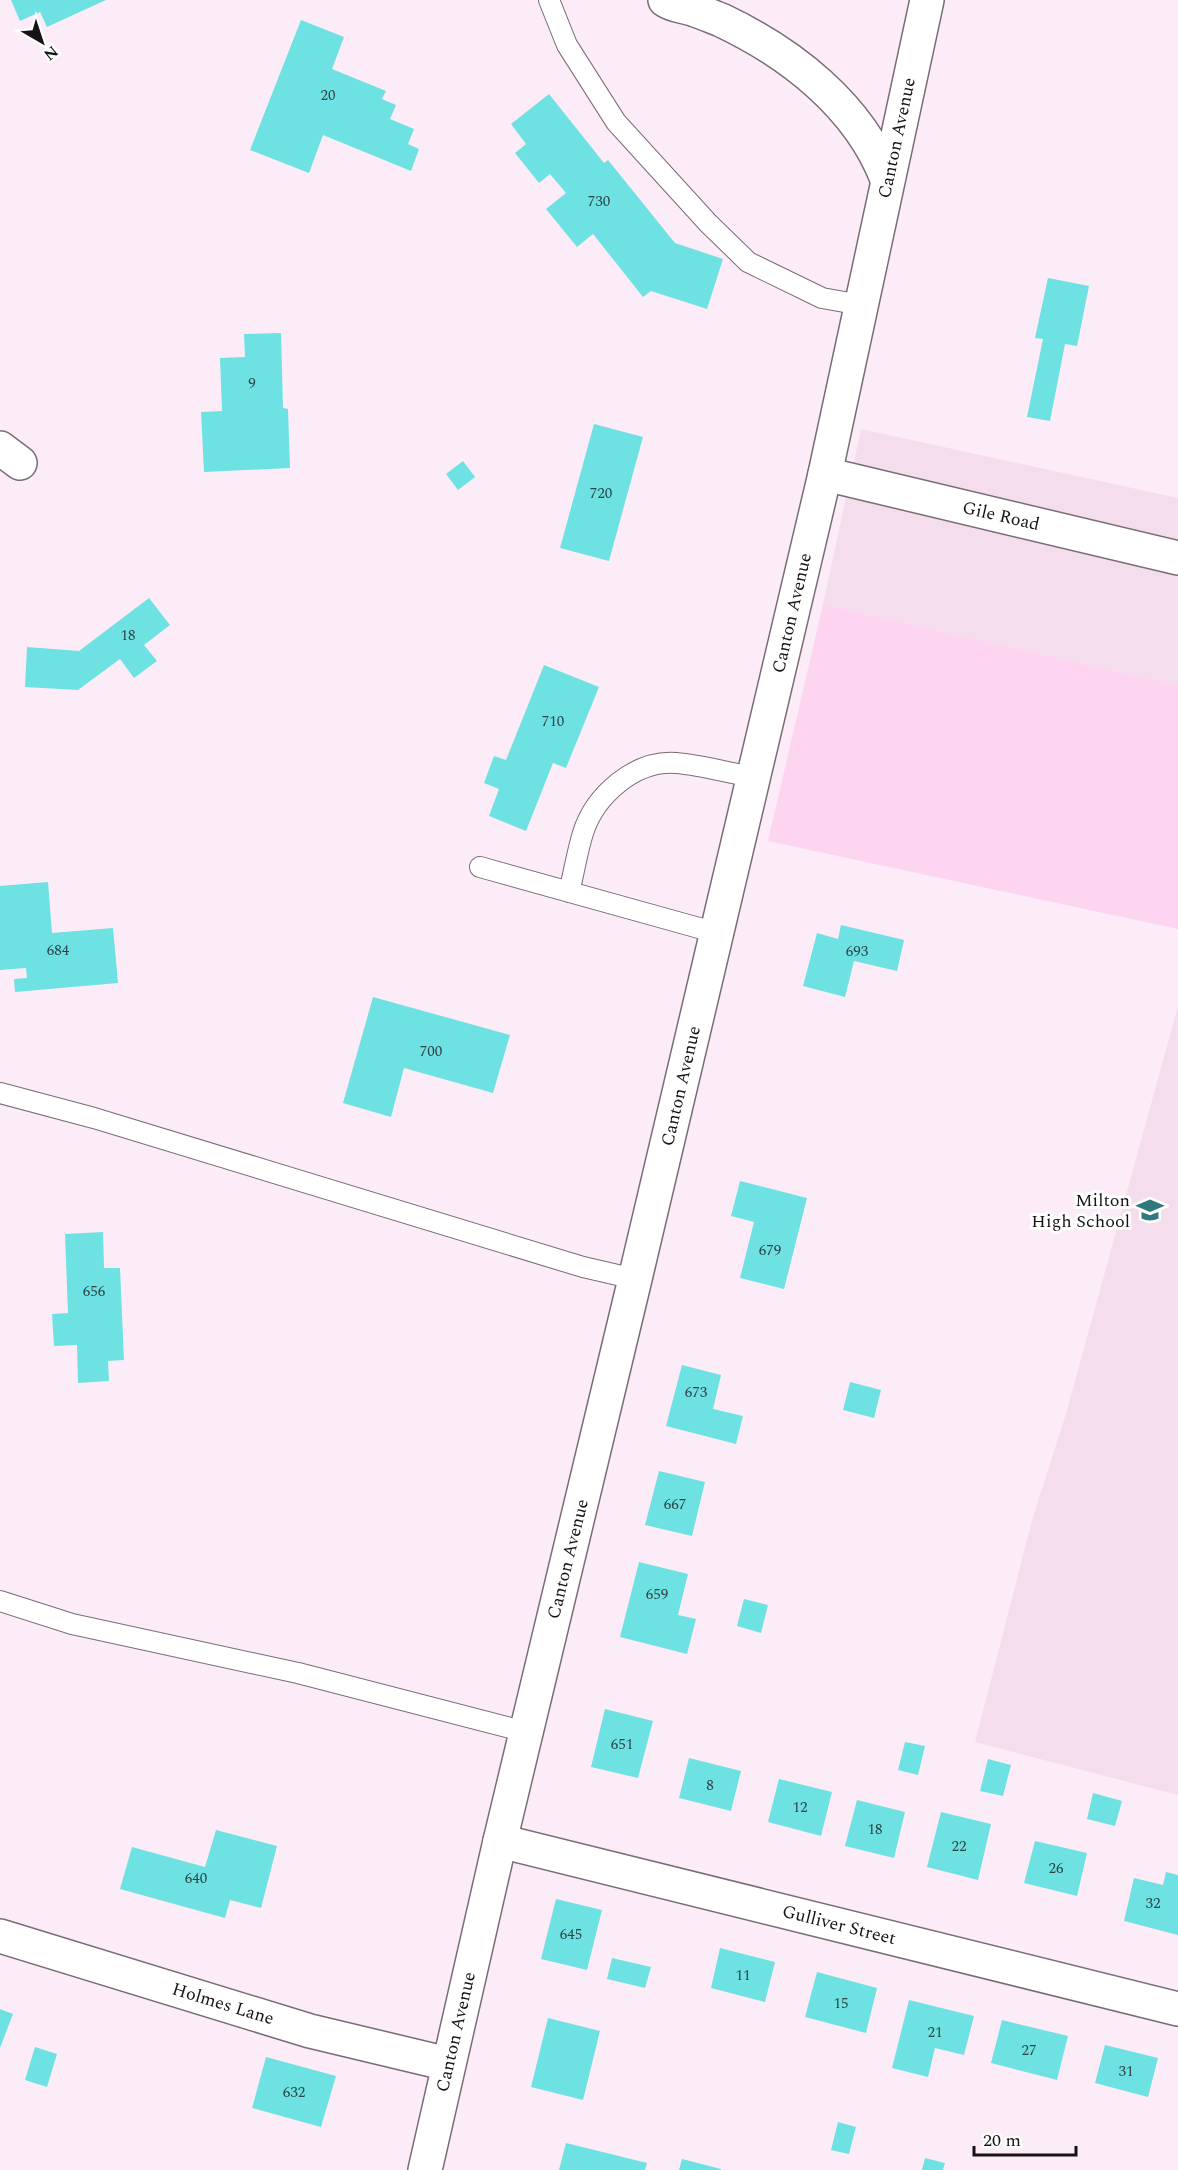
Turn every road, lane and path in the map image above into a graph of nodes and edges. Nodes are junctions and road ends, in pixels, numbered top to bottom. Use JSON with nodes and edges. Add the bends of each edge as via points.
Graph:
{"nodes":[{"id":1,"x":549,"y":0,"type":"edge"},
{"id":2,"x":664,"y":0,"type":"edge"},
{"id":3,"x":927,"y":0,"type":"edge"},
{"id":4,"x":887,"y":179,"type":"junction"},
{"id":5,"x":861,"y":305,"type":"junction"},
{"id":6,"x":825,"y":474,"type":"junction"},
{"id":7,"x":1178,"y":558,"type":"edge"},
{"id":8,"x":753,"y":777,"type":"junction"},
{"id":9,"x":480,"y":867,"type":"dead end"},
{"id":10,"x":569,"y":892,"type":"junction"},
{"id":11,"x":717,"y":933,"type":"junction"},
{"id":12,"x":0,"y":1093,"type":"edge"},
{"id":13,"x":635,"y":1279,"type":"junction"},
{"id":14,"x":0,"y":1601,"type":"edge"},
{"id":15,"x":526,"y":1732,"type":"junction"},
{"id":16,"x":500,"y":1841,"type":"junction"},
{"id":17,"x":0,"y":1936,"type":"edge"},
{"id":18,"x":1178,"y":2010,"type":"edge"},
{"id":19,"x":448,"y":2064,"type":"junction"},
{"id":20,"x":425,"y":2170,"type":"edge"}],
"edges":[{"from":1,"to":5,"type":"lane","via":[[567,45],[616,122],[708,223],[748,262],[822,298]]},
{"from":2,"to":4,"type":"main road","via":[[720,20],[792,62],[852,118],[868,139]]},
{"from":3,"to":4,"type":"main road","name":"Canton Avenue"},
{"from":4,"to":5,"type":"main road","name":"Canton Avenue"},
{"from":5,"to":6,"type":"main road","name":"Canton Avenue"},
{"from":6,"to":7,"type":"main road","name":"Gile Road"},
{"from":6,"to":8,"type":"main road","name":"Canton Avenue"},
{"from":8,"to":10,"type":"lane","via":[[675,763],[647,766],[624,778],[600,801],[584,832]]},
{"from":8,"to":11,"type":"main road","name":"Canton Avenue"},
{"from":9,"to":10,"type":"lane"},
{"from":10,"to":11,"type":"lane"},
{"from":11,"to":13,"type":"main road","name":"Canton Avenue"},
{"from":12,"to":13,"type":"lane","via":[[583,1267]]},
{"from":13,"to":15,"type":"main road","name":"Canton Avenue"},
{"from":14,"to":15,"type":"lane","via":[[72,1624],[298,1673]]},
{"from":15,"to":16,"type":"main road","name":"Canton Avenue"},
{"from":16,"to":18,"type":"main road","name":"Gulliver Street"},
{"from":16,"to":19,"type":"main road","name":"Canton Avenue"},
{"from":17,"to":19,"type":"main road","name":"Holmes Lane","via":[[310,2031]]},
{"from":19,"to":20,"type":"main road","name":"Canton Avenue"}]}
